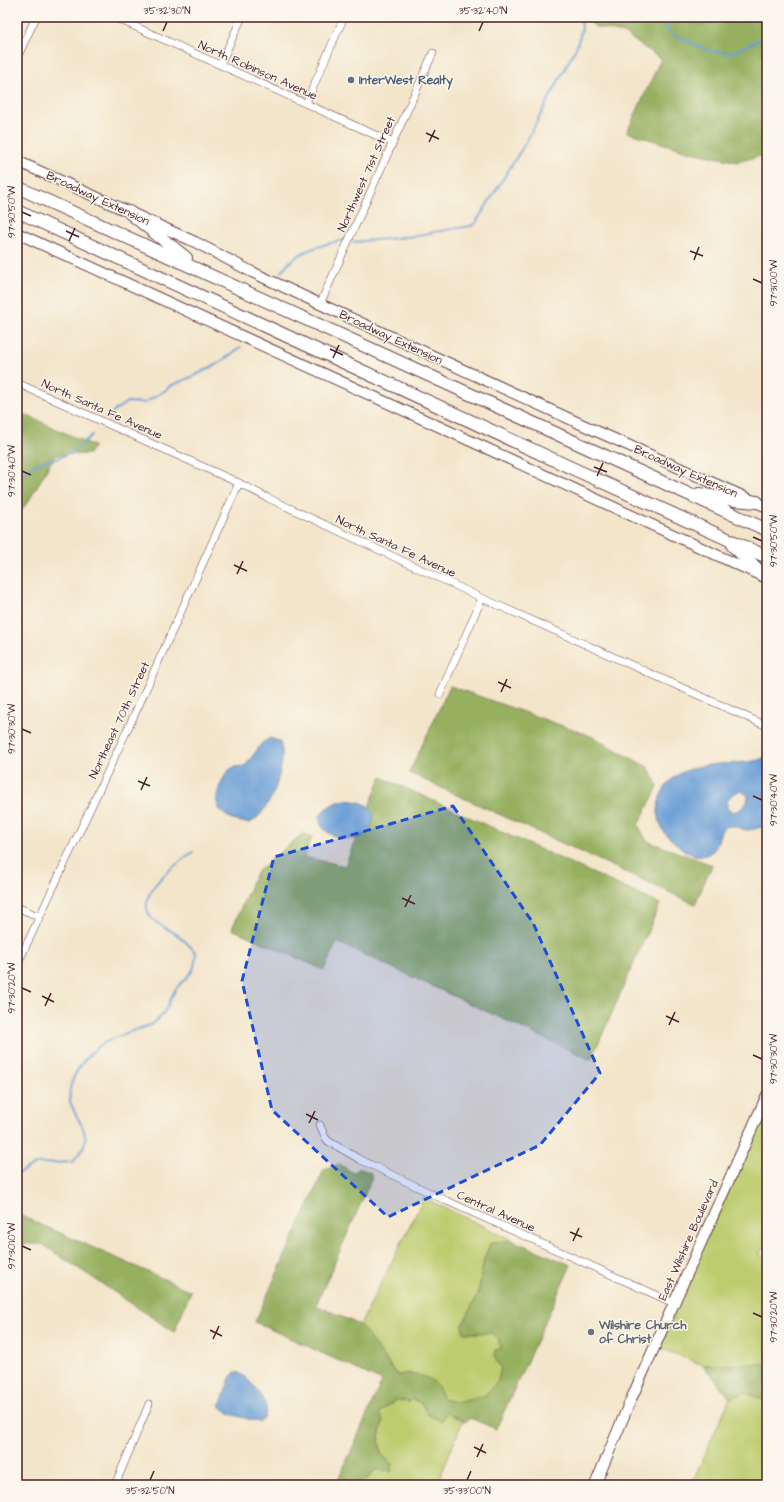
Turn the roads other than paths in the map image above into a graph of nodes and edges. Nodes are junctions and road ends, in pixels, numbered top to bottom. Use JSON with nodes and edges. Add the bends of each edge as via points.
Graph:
{"nodes":[{"id":1,"x":36,"y":17,"type":"edge"},
{"id":2,"x":114,"y":17,"type":"edge"},
{"id":3,"x":242,"y":17,"type":"edge"},
{"id":4,"x":344,"y":17,"type":"edge"},
{"id":5,"x":433,"y":53,"type":"dead end"},
{"id":6,"x":17,"y":58,"type":"edge"},
{"id":7,"x":220,"y":65,"type":"junction"},
{"id":8,"x":306,"y":103,"type":"junction"},
{"id":9,"x":393,"y":143,"type":"junction"},
{"id":10,"x":17,"y":160,"type":"edge"},
{"id":11,"x":17,"y":187,"type":"edge"},
{"id":12,"x":17,"y":211,"type":"edge"},
{"id":13,"x":129,"y":212,"type":"junction"},
{"id":14,"x":17,"y":233,"type":"edge"},
{"id":15,"x":199,"y":270,"type":"junction"},
{"id":16,"x":320,"y":304,"type":"junction"},
{"id":17,"x":17,"y":383,"type":"edge"},
{"id":18,"x":239,"y":484,"type":"junction"},
{"id":19,"x":684,"y":492,"type":"junction"},
{"id":20,"x":762,"y":505,"type":"edge"},
{"id":21,"x":767,"y":530,"type":"edge"},
{"id":22,"x":723,"y":537,"type":"junction"},
{"id":23,"x":767,"y":557,"type":"edge"},
{"id":24,"x":767,"y":578,"type":"edge"},
{"id":25,"x":482,"y":598,"type":"junction"},
{"id":26,"x":440,"y":694,"type":"dead end"},
{"id":27,"x":767,"y":726,"type":"edge"},
{"id":28,"x":17,"y":907,"type":"edge"},
{"id":29,"x":40,"y":917,"type":"junction"},
{"id":30,"x":17,"y":965,"type":"edge"},
{"id":31,"x":767,"y":1095,"type":"edge"},
{"id":32,"x":320,"y":1124,"type":"dead end"},
{"id":33,"x":674,"y":1303,"type":"junction"},
{"id":34,"x":149,"y":1404,"type":"dead end"},
{"id":35,"x":115,"y":1485,"type":"edge"},
{"id":36,"x":595,"y":1485,"type":"edge"}],
"edges":[{"from":1,"to":6,"type":"street"},
{"from":2,"to":7,"type":"street","name":"North Robinson Avenue"},
{"from":3,"to":7,"type":"street"},
{"from":4,"to":8,"type":"street"},
{"from":5,"to":9,"type":"street","name":"Northwest 71st Street"},
{"from":7,"to":8,"type":"street","name":"North Robinson Avenue"},
{"from":8,"to":9,"type":"street","name":"North Robinson Avenue"},
{"from":9,"to":16,"type":"street","name":"Northwest 71st Street"},
{"from":10,"to":13,"type":"main road","name":"Broadway Extension"},
{"from":11,"to":15,"type":"highway","name":"Broadway Extension"},
{"from":12,"to":22,"type":"highway"},
{"from":13,"to":15,"type":"highway"},
{"from":13,"to":16,"type":"main road","name":"Broadway Extension"},
{"from":14,"to":24,"type":"main road"},
{"from":15,"to":19,"type":"highway","name":"Broadway Extension"},
{"from":16,"to":20,"type":"main road","name":"Broadway Extension"},
{"from":17,"to":18,"type":"street","name":"North Santa Fe Avenue"},
{"from":18,"to":25,"type":"street","name":"North Santa Fe Avenue"},
{"from":18,"to":29,"type":"street","name":"Northeast 70th Street"},
{"from":19,"to":20,"type":"highway"},
{"from":19,"to":21,"type":"highway","name":"Broadway Extension"},
{"from":22,"to":23,"type":"highway"},
{"from":22,"to":24,"type":"highway"},
{"from":25,"to":26,"type":"street"},
{"from":25,"to":27,"type":"street","name":"North Santa Fe Avenue"},
{"from":28,"to":29,"type":"street"},
{"from":29,"to":30,"type":"street","name":"Northeast 70th Street"},
{"from":31,"to":33,"type":"main road","name":"East Wilshire Boulevard"},
{"from":32,"to":33,"type":"street","name":"Central Avenue","via":[[328,1141],[359,1159]]},
{"from":33,"to":36,"type":"main road","name":"East Wilshire Boulevard"},
{"from":34,"to":35,"type":"street"}]}
